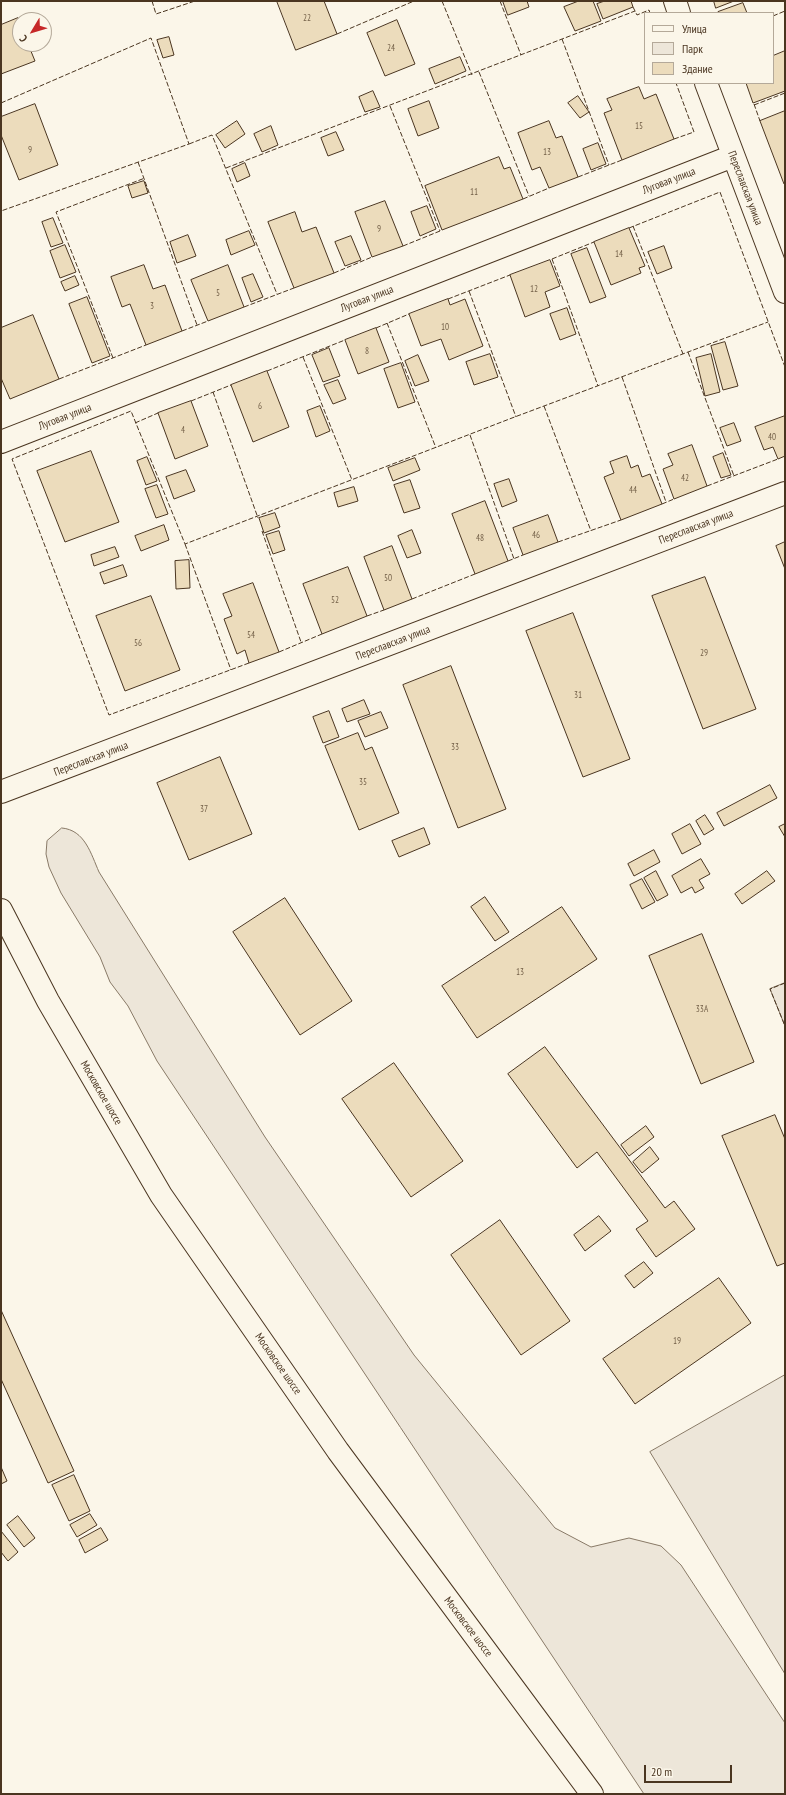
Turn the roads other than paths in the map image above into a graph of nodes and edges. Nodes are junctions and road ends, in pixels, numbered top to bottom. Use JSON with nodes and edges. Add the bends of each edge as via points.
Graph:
{"nodes":[{"id":1,"x":675,"y":1,"type":"edge"},
{"id":2,"x":679,"y":12,"type":"edge"},
{"id":3,"x":706,"y":84,"type":"edge"},
{"id":4,"x":733,"y":156,"type":"junction"},
{"id":5,"x":785,"y":292,"type":"edge"},
{"id":6,"x":1,"y":442,"type":"edge"},
{"id":7,"x":785,"y":493,"type":"edge"},
{"id":8,"x":1,"y":792,"type":"edge"},
{"id":9,"x":1,"y":910,"type":"edge"},
{"id":10,"x":592,"y":1794,"type":"edge"}],
"edges":[{"from":1,"to":2,"type":"street"},
{"from":3,"to":4,"type":"street","name":"Переславская улица"},
{"from":4,"to":5,"type":"street","name":"Переславская улица"},
{"from":4,"to":6,"type":"street","name":"Луговая улица"},
{"from":7,"to":8,"type":"street","name":"Переславская улица"},
{"from":9,"to":10,"type":"street","name":"Московское шоссе","via":[[48,1001],[161,1195],[338,1451]]}]}
